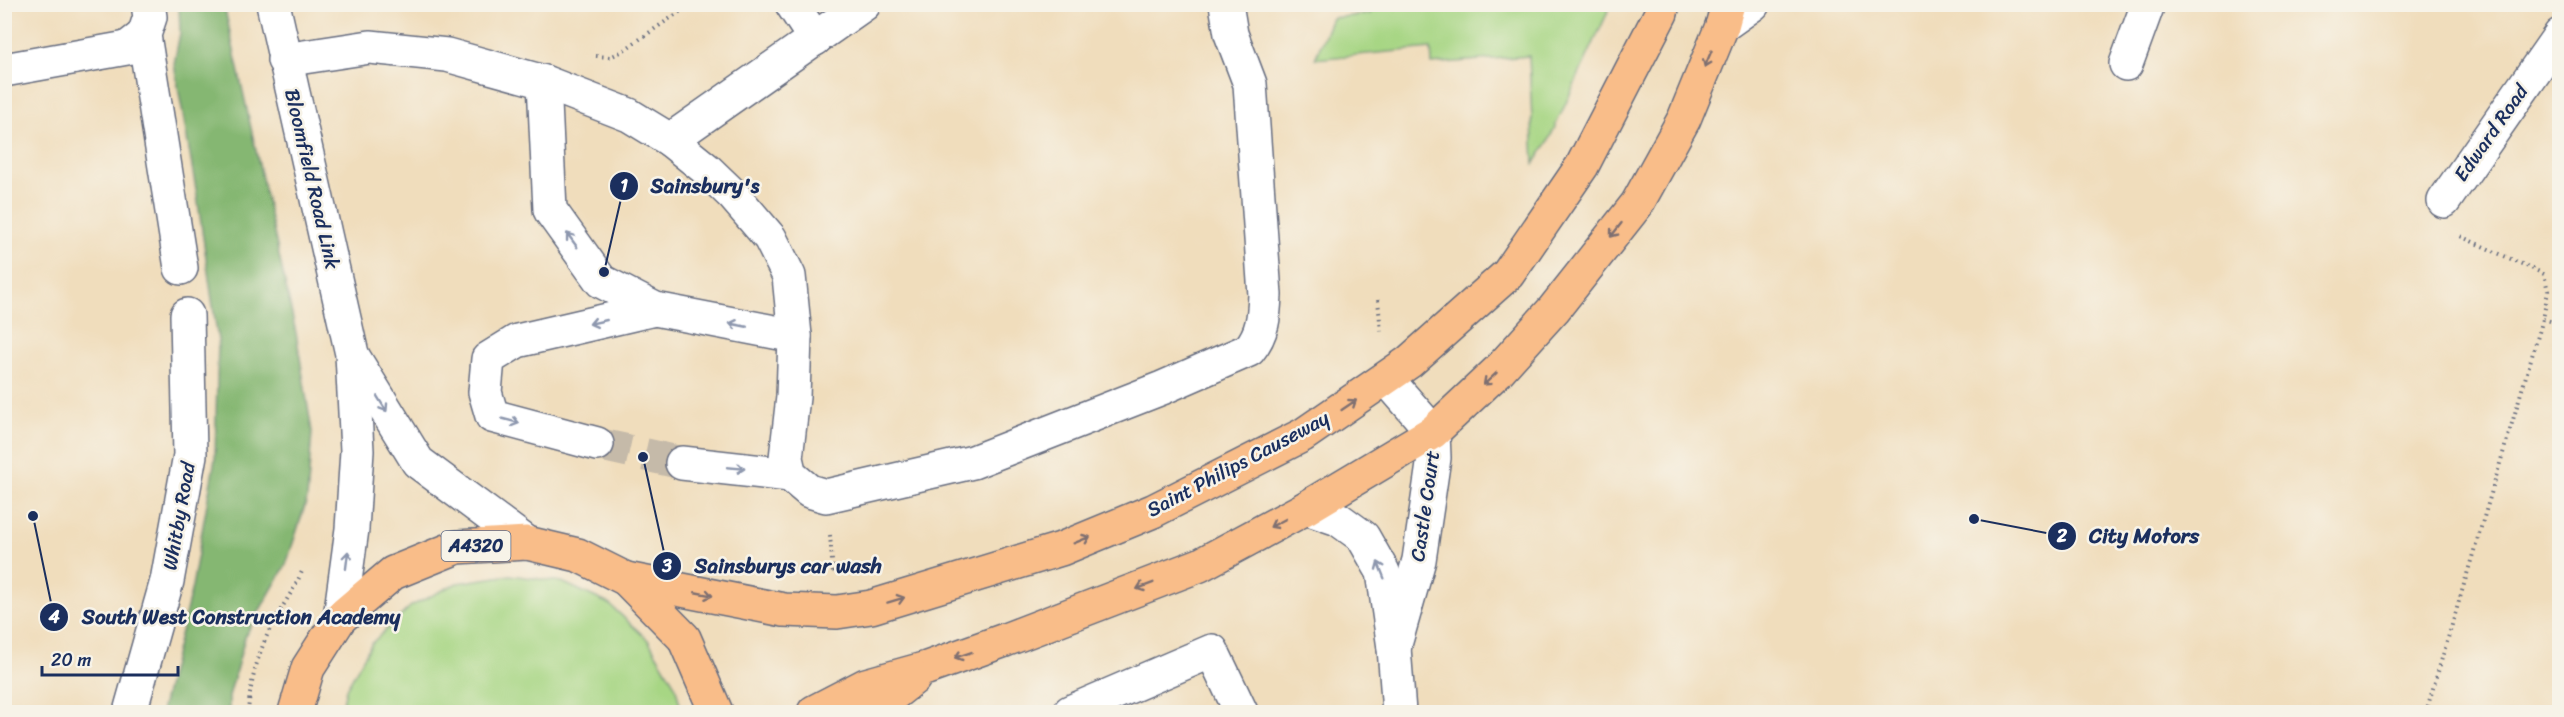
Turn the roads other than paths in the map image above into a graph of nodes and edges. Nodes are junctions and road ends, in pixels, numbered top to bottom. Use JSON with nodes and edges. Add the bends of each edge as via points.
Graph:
{"nodes":[{"id":1,"x":273,"y":4,"type":"edge"},
{"id":2,"x":792,"y":4,"type":"edge"},
{"id":3,"x":864,"y":4,"type":"edge"},
{"id":4,"x":1226,"y":4,"type":"edge"},
{"id":5,"x":1663,"y":4,"type":"edge"},
{"id":6,"x":1753,"y":4,"type":"edge"},
{"id":7,"x":2148,"y":4,"type":"edge"},
{"id":8,"x":1725,"y":15,"type":"edge"},
{"id":9,"x":146,"y":20,"type":"edge"},
{"id":10,"x":2559,"y":35,"type":"edge"},
{"id":11,"x":815,"y":39,"type":"junction"},
{"id":12,"x":284,"y":60,"type":"junction"},
{"id":13,"x":2126,"y":64,"type":"dead end"},
{"id":14,"x":4,"y":70,"type":"edge"},
{"id":15,"x":544,"y":82,"type":"junction"},
{"id":16,"x":670,"y":140,"type":"junction"},
{"id":17,"x":2444,"y":201,"type":"dead end"},
{"id":18,"x":182,"y":268,"type":"dead end"},
{"id":19,"x":655,"y":309,"type":"junction"},
{"id":20,"x":187,"y":315,"type":"dead end"},
{"id":21,"x":795,"y":336,"type":"junction"},
{"id":22,"x":352,"y":354,"type":"junction"},
{"id":23,"x":1387,"y":379,"type":"junction"},
{"id":24,"x":1433,"y":432,"type":"junction"},
{"id":25,"x":597,"y":444,"type":"tunnel mouth"},
{"id":26,"x":682,"y":463,"type":"tunnel mouth"},
{"id":27,"x":790,"y":475,"type":"junction"},
{"id":28,"x":1306,"y":508,"type":"junction"},
{"id":29,"x":527,"y":543,"type":"junction"},
{"id":30,"x":626,"y":579,"type":"junction"},
{"id":31,"x":340,"y":618,"type":"junction"},
{"id":32,"x":1394,"y":648,"type":"junction"},
{"id":33,"x":927,"y":668,"type":"junction"},
{"id":34,"x":130,"y":712,"type":"edge"},
{"id":35,"x":295,"y":712,"type":"edge"},
{"id":36,"x":716,"y":712,"type":"edge"},
{"id":37,"x":814,"y":712,"type":"edge"},
{"id":38,"x":870,"y":712,"type":"edge"},
{"id":39,"x":1070,"y":712,"type":"edge"},
{"id":40,"x":1240,"y":712,"type":"edge"},
{"id":41,"x":1400,"y":712,"type":"edge"}],
"edges":[{"from":1,"to":12,"type":"street","name":"Bloomfield Road Link"},
{"from":2,"to":11,"type":"street"},
{"from":3,"to":11,"type":"street"},
{"from":4,"to":27,"type":"street","via":[[1231,34],[1250,84],[1265,295],[1264,322],[1249,350],[973,462],[826,496],[809,491]]},
{"from":5,"to":23,"type":"main road","name":"Saint Philips Causeway","via":[[1581,166],[1508,274]]},
{"from":6,"to":8,"type":"street"},
{"from":7,"to":13,"type":"street"},
{"from":8,"to":24,"type":"main road","one_way":true,"via":[[1684,119],[1637,204],[1554,309],[1498,371]]},
{"from":9,"to":14,"type":"street","via":[[127,48]]},
{"from":9,"to":18,"type":"street"},
{"from":10,"to":17,"type":"street","name":"Edward Road"},
{"from":11,"to":16,"type":"street"},
{"from":12,"to":15,"type":"street","via":[[370,47],[447,55]]},
{"from":12,"to":22,"type":"street","name":"Bloomfield Road Link"},
{"from":15,"to":16,"type":"street","via":[[629,115]]},
{"from":19,"to":15,"type":"street","one_way":true,"via":[[601,281],[550,210]]},
{"from":16,"to":21,"type":"street","via":[[734,195],[770,238],[789,276]]},
{"from":21,"to":19,"type":"street","one_way":true},
{"from":19,"to":25,"type":"street","one_way":true,"via":[[518,341],[488,359],[485,392],[492,416]]},
{"from":20,"to":34,"type":"street","name":"Whitby Road","via":[[190,455],[167,581]]},
{"from":21,"to":27,"type":"street","via":[[786,458]]},
{"from":22,"to":29,"type":"street","name":"Bloomfield Road Link","one_way":true,"via":[[418,462]]},
{"from":31,"to":22,"type":"street","name":"Bloomfield Road Link","one_way":true,"via":[[357,451]]},
{"from":23,"to":24,"type":"street","name":"Castle Court"},
{"from":30,"to":23,"type":"main road","name":"Saint Philips Causeway","one_way":true,"via":[[784,610],[837,612],[871,607],[1061,549],[1153,511],[1303,435]]},
{"from":24,"to":28,"type":"main road"},
{"from":24,"to":32,"type":"street","name":"Castle Court","via":[[1434,458],[1419,560]]},
{"from":26,"to":27,"type":"street","one_way":true},
{"from":32,"to":28,"type":"street","name":"Castle Court","one_way":true,"via":[[1383,572],[1363,537],[1338,519]]},
{"from":28,"to":33,"type":"main road","one_way":true,"via":[[1200,565]]},
{"from":29,"to":30,"type":"main road","number":"A4320","via":[[578,555]]},
{"from":29,"to":31,"type":"main road","number":"A4320","via":[[457,547],[393,573]]},
{"from":30,"to":36,"type":"main road","number":"A4320","via":[[684,638]]},
{"from":31,"to":35,"type":"main road","number":"A4320","via":[[308,668]]},
{"from":32,"to":41,"type":"street","name":"Castle Court"},
{"from":33,"to":37,"type":"main road","via":[[866,685]]},
{"from":33,"to":38,"type":"main road"},
{"from":39,"to":40,"type":"street","via":[[1212,651]]}]}
